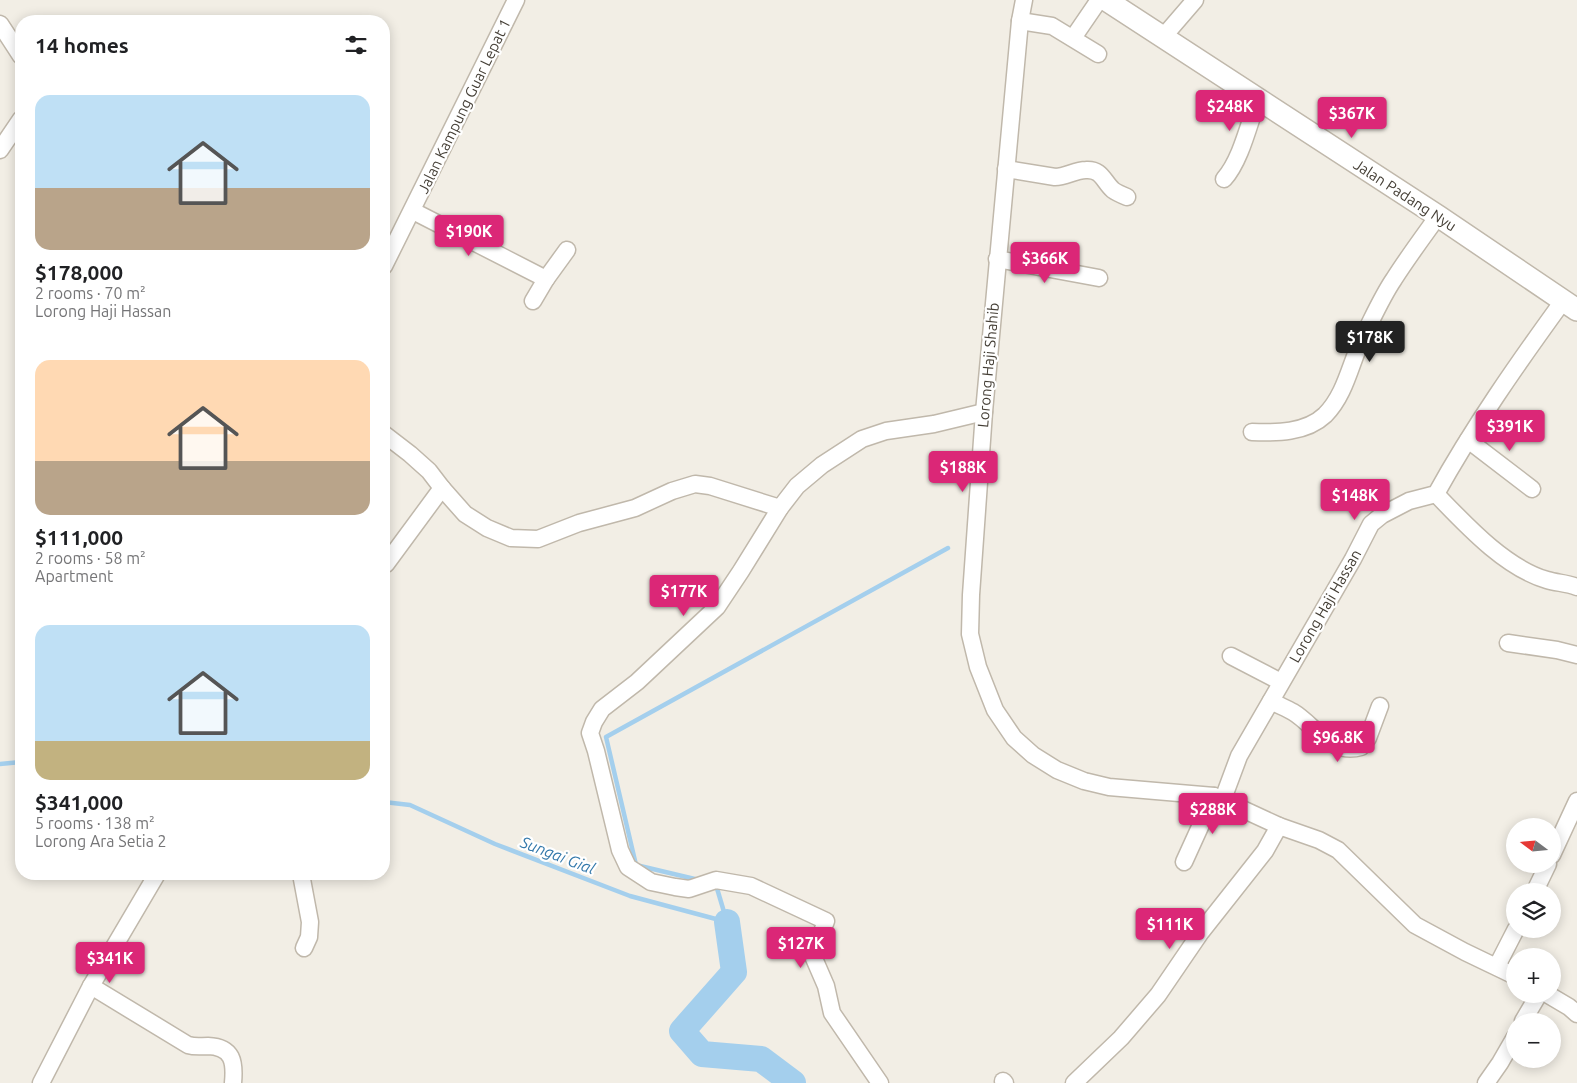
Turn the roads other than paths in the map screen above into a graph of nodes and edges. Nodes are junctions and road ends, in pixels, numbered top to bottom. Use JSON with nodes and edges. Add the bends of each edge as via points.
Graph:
{"nodes":[{"id":1,"x":516,"y":0,"type":"edge"},
{"id":2,"x":1024,"y":0,"type":"edge"},
{"id":3,"x":1099,"y":0,"type":"edge"},
{"id":4,"x":1106,"y":0,"type":"edge"},
{"id":5,"x":1186,"y":2,"type":"edge"},
{"id":6,"x":1020,"y":20,"type":"junction"},
{"id":7,"x":0,"y":24,"type":"edge"},
{"id":8,"x":1164,"y":36,"type":"junction"},
{"id":9,"x":1073,"y":38,"type":"junction"},
{"id":10,"x":15,"y":47,"type":"edge"},
{"id":11,"x":1098,"y":54,"type":"dead end"},
{"id":12,"x":1258,"y":98,"type":"junction"},
{"id":13,"x":15,"y":128,"type":"edge"},
{"id":14,"x":0,"y":150,"type":"edge"},
{"id":15,"x":1006,"y":169,"type":"junction"},
{"id":16,"x":1224,"y":179,"type":"dead end"},
{"id":17,"x":1127,"y":198,"type":"dead end"},
{"id":18,"x":413,"y":210,"type":"junction"},
{"id":19,"x":1438,"y":216,"type":"junction"},
{"id":20,"x":567,"y":250,"type":"dead end"},
{"id":21,"x":390,"y":254,"type":"edge"},
{"id":22,"x":997,"y":259,"type":"junction"},
{"id":23,"x":1099,"y":278,"type":"dead end"},
{"id":24,"x":546,"y":279,"type":"junction"},
{"id":25,"x":533,"y":301,"type":"dead end"},
{"id":26,"x":1570,"y":305,"type":"edge"},
{"id":27,"x":984,"y":412,"type":"junction"},
{"id":28,"x":1252,"y":432,"type":"dead end"},
{"id":29,"x":390,"y":439,"type":"edge"},
{"id":30,"x":1468,"y":440,"type":"junction"},
{"id":31,"x":442,"y":488,"type":"junction"},
{"id":32,"x":1532,"y":490,"type":"dead end"},
{"id":33,"x":1436,"y":494,"type":"junction"},
{"id":34,"x":780,"y":508,"type":"junction"},
{"id":35,"x":390,"y":559,"type":"edge"},
{"id":36,"x":1577,"y":587,"type":"edge"},
{"id":37,"x":1508,"y":643,"type":"dead end"},
{"id":38,"x":1577,"y":655,"type":"edge"},
{"id":39,"x":1230,"y":656,"type":"dead end"},
{"id":40,"x":1281,"y":682,"type":"junction"},
{"id":41,"x":1271,"y":701,"type":"junction"},
{"id":42,"x":1380,"y":706,"type":"dead end"},
{"id":43,"x":1219,"y":798,"type":"junction"},
{"id":44,"x":1577,"y":801,"type":"edge"},
{"id":45,"x":1279,"y":826,"type":"junction"},
{"id":46,"x":1561,"y":836,"type":"edge"},
{"id":47,"x":1184,"y":862,"type":"dead end"},
{"id":48,"x":153,"y":880,"type":"edge"},
{"id":49,"x":301,"y":880,"type":"edge"},
{"id":50,"x":1511,"y":938,"type":"edge"},
{"id":51,"x":304,"y":948,"type":"dead end"},
{"id":52,"x":1496,"y":966,"type":"junction"},
{"id":53,"x":1506,"y":971,"type":"edge"},
{"id":54,"x":91,"y":986,"type":"junction"},
{"id":55,"x":1561,"y":1002,"type":"edge"},
{"id":56,"x":1577,"y":1014,"type":"edge"},
{"id":57,"x":1506,"y":1052,"type":"edge"},
{"id":58,"x":41,"y":1083,"type":"edge"},
{"id":59,"x":232,"y":1083,"type":"edge"},
{"id":60,"x":880,"y":1083,"type":"edge"},
{"id":61,"x":1074,"y":1083,"type":"edge"},
{"id":62,"x":1486,"y":1083,"type":"edge"}],
"edges":[{"from":1,"to":18,"type":"street","name":"Jalan Kampung Guar Lepat 1"},
{"from":2,"to":6,"type":"street","name":"Lorong Haji Shahib"},
{"from":3,"to":9,"type":"street"},
{"from":4,"to":8,"type":"street","name":"Jalan Padang Nyu"},
{"from":5,"to":8,"type":"street"},
{"from":6,"to":9,"type":"street","via":[[1052,26]]},
{"from":6,"to":15,"type":"street","name":"Lorong Haji Shahib"},
{"from":7,"to":10,"type":"street"},
{"from":8,"to":12,"type":"street","name":"Jalan Padang Nyu"},
{"from":9,"to":11,"type":"street"},
{"from":12,"to":16,"type":"street","via":[[1237,158]]},
{"from":12,"to":19,"type":"street","name":"Jalan Padang Nyu"},
{"from":13,"to":14,"type":"street"},
{"from":15,"to":17,"type":"street","via":[[1055,177],[1091,170],[1102,175],[1114,191]]},
{"from":15,"to":22,"type":"street","name":"Lorong Haji Shahib"},
{"from":18,"to":21,"type":"street","name":"Jalan Kampung Guar Lepat 1"},
{"from":18,"to":24,"type":"street"},
{"from":19,"to":26,"type":"street","name":"Jalan Padang Nyu"},
{"from":19,"to":28,"type":"street","via":[[1393,280],[1363,335],[1339,394],[1324,415],[1294,430]]},
{"from":20,"to":24,"type":"street"},
{"from":22,"to":23,"type":"street"},
{"from":22,"to":27,"type":"street","name":"Lorong Haji Shahib"},
{"from":24,"to":25,"type":"street"},
{"from":26,"to":30,"type":"street","via":[[1531,344]]},
{"from":27,"to":34,"type":"street","via":[[886,431],[862,439],[797,486]]},
{"from":27,"to":43,"type":"street","name":"Lorong Haji Shahib","via":[[970,634],[978,667],[995,710],[1014,738],[1056,770],[1109,787]]},
{"from":29,"to":31,"type":"street","via":[[429,470]]},
{"from":30,"to":32,"type":"street"},
{"from":30,"to":33,"type":"street"},
{"from":31,"to":34,"type":"street","via":[[465,514],[511,538],[538,539],[579,523],[635,508],[695,484]]},
{"from":31,"to":35,"type":"street"},
{"from":33,"to":36,"type":"street","via":[[1482,541],[1502,556],[1547,580]]},
{"from":33,"to":40,"type":"street","name":"Lorong Haji Hassan","via":[[1409,501],[1382,514],[1371,524]]},
{"from":34,"to":60,"type":"street","via":[[716,607],[637,682],[602,709],[590,734],[620,850],[628,867],[651,882],[689,889],[716,880],[751,886],[826,921],[813,956],[826,986],[832,1013]]},
{"from":37,"to":38,"type":"street"},
{"from":39,"to":40,"type":"street"},
{"from":40,"to":41,"type":"street","name":"Lorong Haji Hassan"},
{"from":41,"to":42,"type":"street","via":[[1294,712],[1324,738],[1346,750],[1361,747],[1368,738]]},
{"from":41,"to":43,"type":"street","name":"Lorong Haji Hassan"},
{"from":43,"to":45,"type":"street"},
{"from":43,"to":47,"type":"street","name":"Lorong Haji Hassan"},
{"from":44,"to":46,"type":"street"},
{"from":45,"to":52,"type":"street","via":[[1338,850],[1415,925]]},
{"from":45,"to":61,"type":"street","via":[[1265,851],[1201,932],[1158,995],[1121,1038]]},
{"from":48,"to":54,"type":"street"},
{"from":49,"to":51,"type":"street","via":[[310,922]]},
{"from":50,"to":52,"type":"street"},
{"from":52,"to":53,"type":"street"},
{"from":54,"to":58,"type":"street"},
{"from":54,"to":59,"type":"street","via":[[188,1045],[223,1048],[234,1065]]},
{"from":55,"to":56,"type":"street"},
{"from":57,"to":62,"type":"street"}]}
